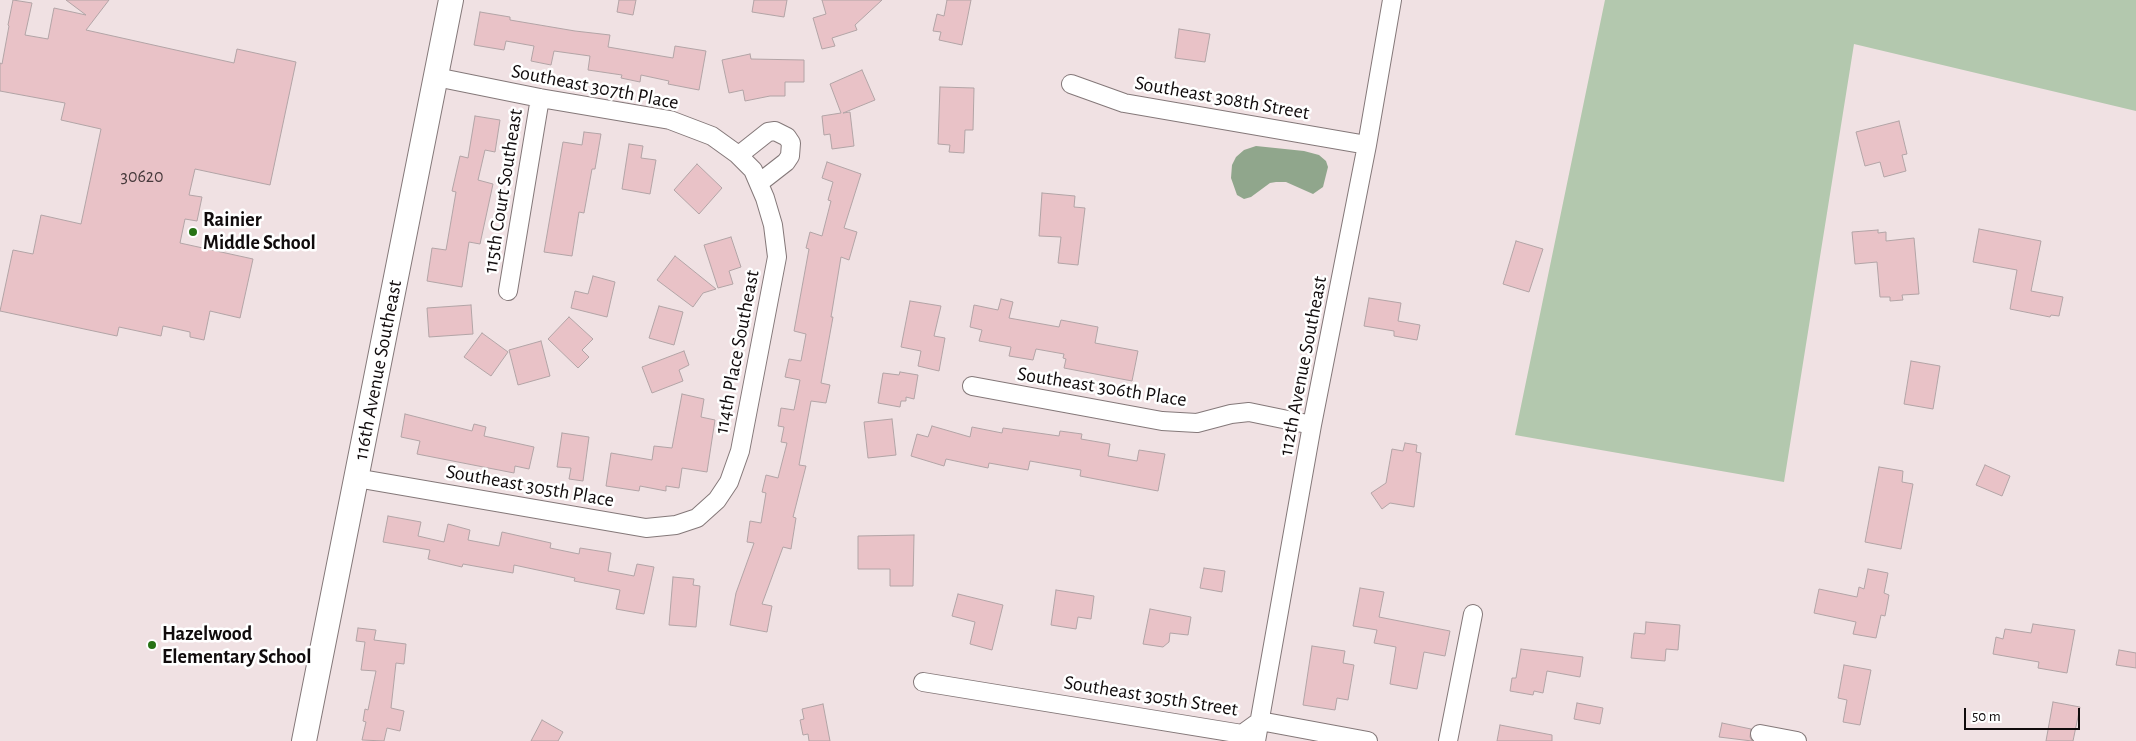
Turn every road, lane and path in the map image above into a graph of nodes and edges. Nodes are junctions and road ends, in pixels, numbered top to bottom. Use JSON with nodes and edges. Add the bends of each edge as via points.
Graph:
{"nodes":[{"id":1,"x":451,"y":0,"type":"edge"},
{"id":2,"x":1392,"y":0,"type":"edge"},
{"id":3,"x":436,"y":77,"type":"junction"},
{"id":4,"x":1072,"y":84,"type":"dead end"},
{"id":5,"x":540,"y":98,"type":"junction"},
{"id":6,"x":1367,"y":145,"type":"junction"},
{"id":7,"x":739,"y":156,"type":"junction"},
{"id":8,"x":756,"y":176,"type":"junction"},
{"id":9,"x":508,"y":291,"type":"dead end"},
{"id":10,"x":972,"y":386,"type":"dead end"},
{"id":11,"x":1312,"y":425,"type":"junction"},
{"id":12,"x":356,"y":478,"type":"junction"},
{"id":13,"x":697,"y":518,"type":"joint"},
{"id":14,"x":1474,"y":614,"type":"dead end"},
{"id":15,"x":923,"y":682,"type":"dead end"},
{"id":16,"x":1260,"y":721,"type":"junction"},
{"id":17,"x":1760,"y":734,"type":"dead end"},
{"id":18,"x":304,"y":741,"type":"edge"},
{"id":19,"x":1256,"y":741,"type":"edge"},
{"id":20,"x":1368,"y":741,"type":"edge"},
{"id":21,"x":1448,"y":741,"type":"edge"},
{"id":22,"x":1797,"y":741,"type":"edge"}],
"edges":[{"from":1,"to":3,"type":"street","name":"116th Avenue Southeast"},
{"from":2,"to":6,"type":"street","name":"112th Avenue Southeast"},
{"from":3,"to":5,"type":"street","name":"Southeast 307th Place"},
{"from":3,"to":12,"type":"street","name":"116th Avenue Southeast"},
{"from":4,"to":6,"type":"street","name":"Southeast 308th Street","via":[[1124,103]]},
{"from":5,"to":7,"type":"street","name":"Southeast 307th Place","via":[[670,120],[712,136]]},
{"from":5,"to":9,"type":"street","name":"115th Court Southeast"},
{"from":6,"to":11,"type":"street","name":"112th Avenue Southeast"},
{"from":7,"to":8,"type":"street","name":"Southeast 307th Place"},
{"from":7,"to":8,"type":"street","via":[[768,132],[775,131],[787,137],[791,143],[786,162]]},
{"from":8,"to":13,"type":"street","name":"114th Place Southeast","via":[[773,225],[777,257],[740,451],[729,482],[717,500]]},
{"from":10,"to":11,"type":"street","name":"Southeast 306th Place","via":[[1162,421],[1197,423],[1249,412]]},
{"from":11,"to":16,"type":"street","name":"112th Avenue Southeast"},
{"from":12,"to":13,"type":"street","name":"Southeast 305th Place","via":[[646,528],[676,525]]},
{"from":12,"to":18,"type":"street","name":"116th Avenue Southeast"},
{"from":14,"to":21,"type":"street"},
{"from":15,"to":16,"type":"street","name":"Southeast 305th Street","via":[[1242,734]]},
{"from":16,"to":19,"type":"street","name":"112th Avenue Southeast"},
{"from":16,"to":20,"type":"street","name":"Southeast 305th Street"},
{"from":17,"to":22,"type":"street"}]}
